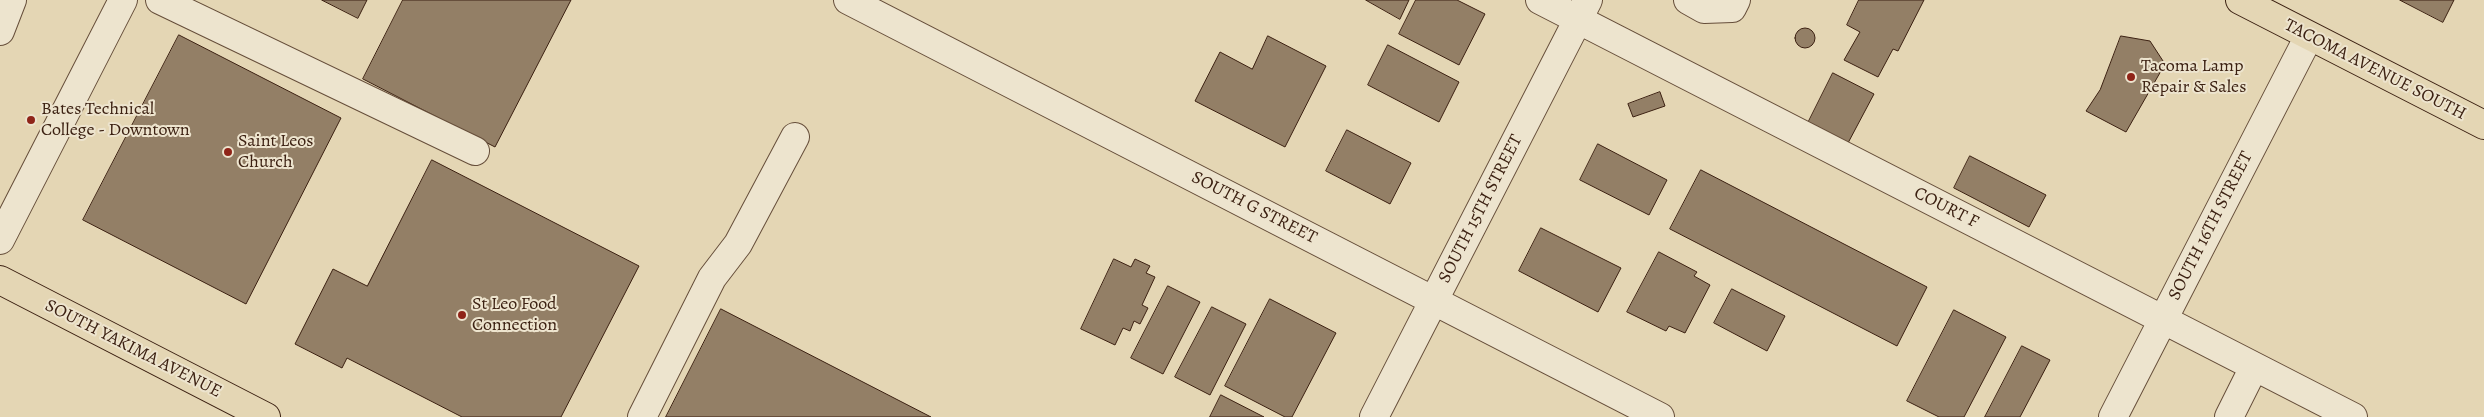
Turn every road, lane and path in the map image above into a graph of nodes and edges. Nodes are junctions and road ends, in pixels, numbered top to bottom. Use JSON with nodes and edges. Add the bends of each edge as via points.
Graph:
{"nodes":[{"id":1,"x":12,"y":0,"type":"edge"},
{"id":2,"x":123,"y":0,"type":"edge"},
{"id":3,"x":160,"y":0,"type":"edge"},
{"id":4,"x":1540,"y":0,"type":"edge"},
{"id":5,"x":1688,"y":0,"type":"edge"},
{"id":6,"x":1736,"y":0,"type":"edge"},
{"id":7,"x":2240,"y":0,"type":"edge"},
{"id":8,"x":854,"y":1,"type":"edge"},
{"id":9,"x":1582,"y":10,"type":"edge"},
{"id":10,"x":0,"y":31,"type":"edge"},
{"id":11,"x":2310,"y":36,"type":"junction"},
{"id":12,"x":2484,"y":125,"type":"edge"},
{"id":13,"x":795,"y":137,"type":"dead end"},
{"id":14,"x":475,"y":151,"type":"dead end"},
{"id":15,"x":0,"y":240,"type":"edge"},
{"id":16,"x":0,"y":280,"type":"edge"},
{"id":17,"x":1434,"y":301,"type":"junction"},
{"id":18,"x":2164,"y":320,"type":"junction"},
{"id":19,"x":2254,"y":367,"type":"junction"},
{"id":20,"x":266,"y":417,"type":"edge"},
{"id":21,"x":642,"y":417,"type":"edge"},
{"id":22,"x":1374,"y":417,"type":"edge"},
{"id":23,"x":1660,"y":417,"type":"edge"},
{"id":24,"x":2114,"y":417,"type":"edge"},
{"id":25,"x":2229,"y":417,"type":"edge"},
{"id":26,"x":2352,"y":417,"type":"edge"}],
"edges":[{"from":1,"to":10,"type":"street"},
{"from":2,"to":15,"type":"street"},
{"from":3,"to":14,"type":"street"},
{"from":4,"to":9,"type":"street","name":"COURT F"},
{"from":5,"to":6,"type":"street","via":[[1704,9],[1732,8]]},
{"from":7,"to":11,"type":"main road","name":"TACOMA AVENUE SOUTH"},
{"from":8,"to":17,"type":"street","name":"SOUTH G STREET"},
{"from":9,"to":17,"type":"street","name":"SOUTH 15TH STREET"},
{"from":9,"to":18,"type":"street","name":"COURT F"},
{"from":11,"to":12,"type":"main road","name":"TACOMA AVENUE SOUTH"},
{"from":11,"to":18,"type":"street","name":"SOUTH 16TH STREET"},
{"from":13,"to":21,"type":"street","via":[[738,244],[712,278]]},
{"from":16,"to":20,"type":"main road","name":"SOUTH YAKIMA AVENUE"},
{"from":17,"to":22,"type":"street","name":"SOUTH 15TH STREET"},
{"from":17,"to":23,"type":"street","name":"SOUTH G STREET"},
{"from":18,"to":19,"type":"street","name":"COURT F"},
{"from":18,"to":24,"type":"street","name":"SOUTH 16TH STREET"},
{"from":19,"to":25,"type":"street"},
{"from":19,"to":26,"type":"street","name":"COURT F"}]}
